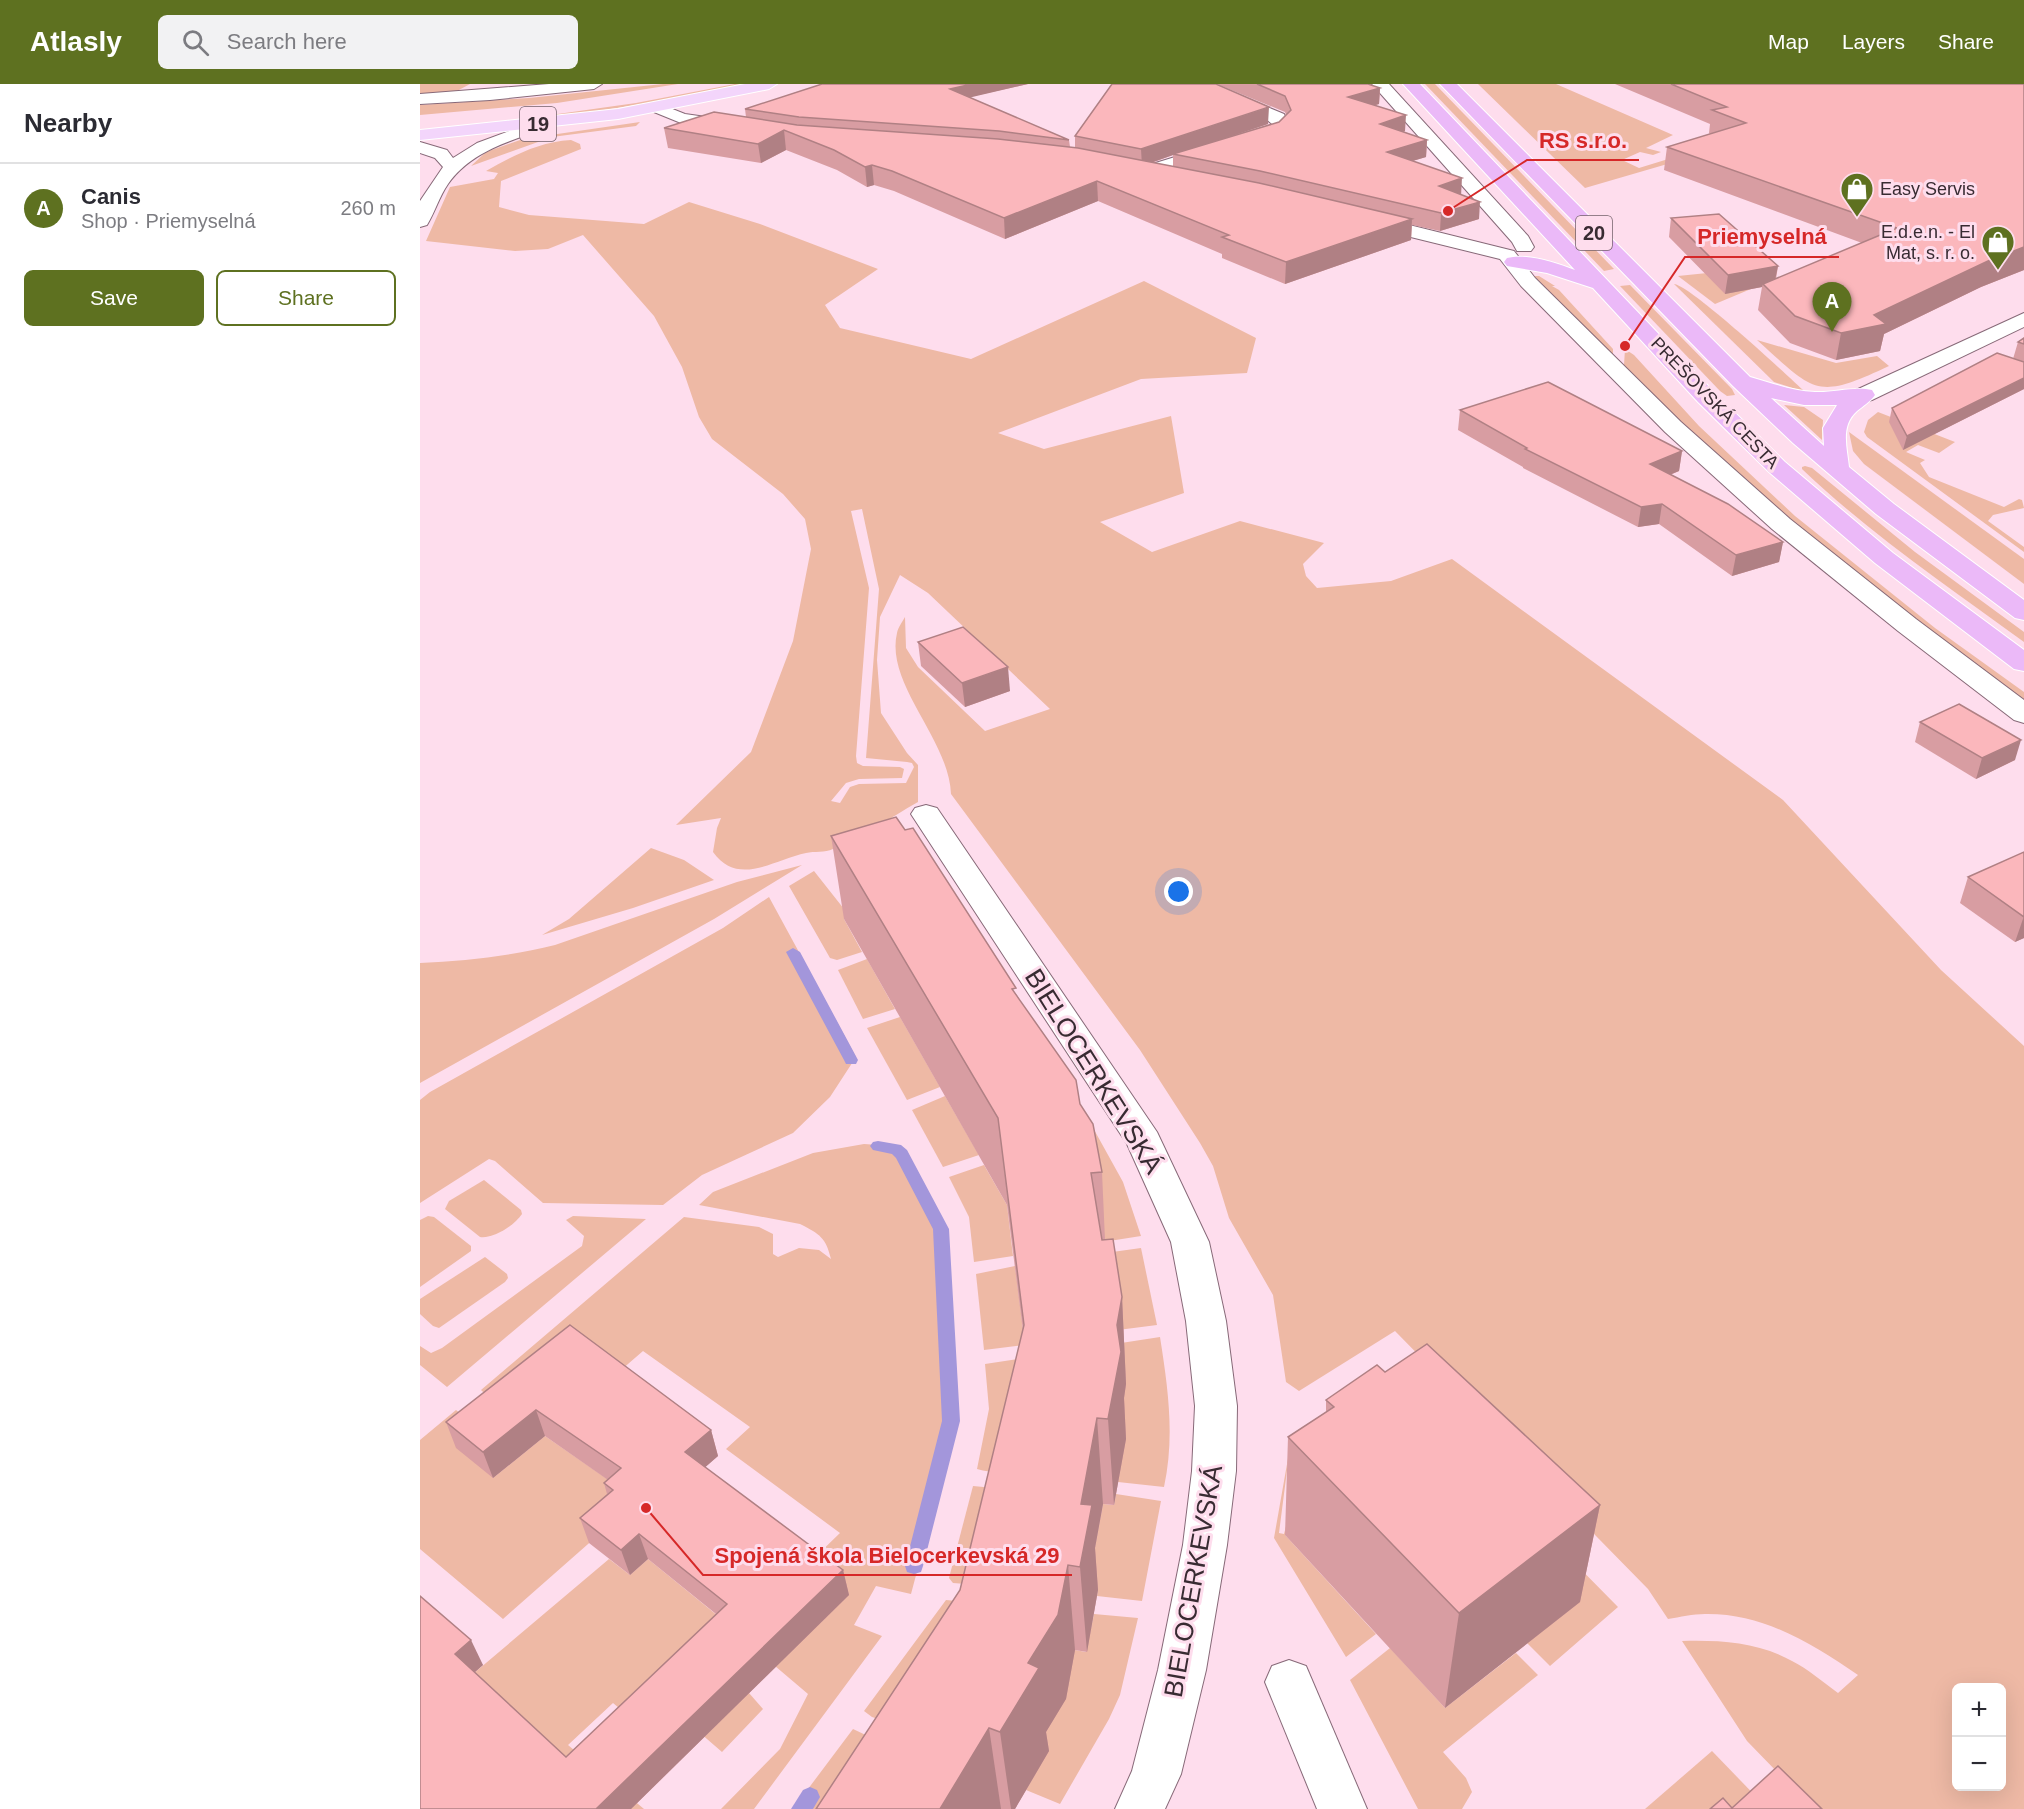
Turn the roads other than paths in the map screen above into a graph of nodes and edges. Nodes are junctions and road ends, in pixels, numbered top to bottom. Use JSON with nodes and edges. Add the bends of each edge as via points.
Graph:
{"nodes":[{"id":1,"x":594,"y":84,"type":"edge"},
{"id":2,"x":714,"y":84,"type":"edge"},
{"id":3,"x":769,"y":84,"type":"edge"},
{"id":4,"x":1198,"y":84,"type":"edge"},
{"id":5,"x":1380,"y":84,"type":"edge"},
{"id":6,"x":1411,"y":84,"type":"edge"},
{"id":7,"x":1448,"y":84,"type":"edge"},
{"id":8,"x":537,"y":87,"type":"edge"},
{"id":9,"x":420,"y":99,"type":"edge"},
{"id":10,"x":655,"y":107,"type":"junction"},
{"id":11,"x":420,"y":123,"type":"edge"},
{"id":12,"x":542,"y":124,"type":"junction"},
{"id":13,"x":750,"y":129,"type":"edge"},
{"id":14,"x":420,"y":135,"type":"edge"},
{"id":15,"x":420,"y":147,"type":"edge"},
{"id":16,"x":452,"y":167,"type":"junction"},
{"id":17,"x":1182,"y":181,"type":"edge"},
{"id":18,"x":1347,"y":216,"type":"edge"},
{"id":19,"x":420,"y":221,"type":"edge"},
{"id":20,"x":1546,"y":227,"type":"junction"},
{"id":21,"x":1515,"y":255,"type":"junction"},
{"id":22,"x":1602,"y":286,"type":"junction"},
{"id":23,"x":2024,"y":319,"type":"edge"},
{"id":24,"x":1741,"y":381,"type":"junction"},
{"id":25,"x":1864,"y":395,"type":"junction"},
{"id":26,"x":1838,"y":470,"type":"junction"},
{"id":27,"x":2024,"y":612,"type":"edge"},
{"id":28,"x":2024,"y":663,"type":"edge"},
{"id":29,"x":2024,"y":714,"type":"edge"},
{"id":30,"x":926,"y":814,"type":"dead end"},
{"id":31,"x":1290,"y":1682,"type":"dead end"},
{"id":32,"x":1140,"y":1809,"type":"edge"},
{"id":33,"x":1342,"y":1809,"type":"edge"}],
"edges":[{"from":1,"to":8,"type":"street"},
{"from":2,"to":11,"type":"main road","number":"19","via":[[592,106]]},
{"from":3,"to":10,"type":"main road","number":"19"},
{"from":4,"to":17,"type":"street","via":[[1272,115],[1281,125],[1272,133],[1135,172]]},
{"from":5,"to":21,"type":"street","name":"PREŠOVSKÁ CESTA","via":[[1521,240]]},
{"from":6,"to":20,"type":"highway","name":"PREŠOVSKÁ CESTA","number":"20"},
{"from":7,"to":24,"type":"highway","name":"PREŠOVSKÁ CESTA","number":"20"},
{"from":8,"to":9,"type":"street"},
{"from":10,"to":12,"type":"main road","number":"19"},
{"from":10,"to":13,"type":"street","via":[[681,118]]},
{"from":12,"to":14,"type":"main road","number":"19"},
{"from":12,"to":16,"type":"street","via":[[480,147]]},
{"from":15,"to":16,"type":"street","via":[[441,154]]},
{"from":16,"to":19,"type":"street"},
{"from":18,"to":21,"type":"street"},
{"from":20,"to":21,"type":"highway"},
{"from":20,"to":22,"type":"highway","name":"PREŠOVSKÁ CESTA","number":"20"},
{"from":21,"to":22,"type":"highway"},
{"from":21,"to":29,"type":"street","name":"PREŠOVSKÁ CESTA","via":[[1544,297],[1708,460],[1851,581]]},
{"from":22,"to":28,"type":"highway","name":"PREŠOVSKÁ CESTA","number":"20","via":[[1743,436],[1813,500]]},
{"from":23,"to":25,"type":"street"},
{"from":24,"to":25,"type":"highway","via":[[1801,399]]},
{"from":24,"to":26,"type":"highway","name":"PREŠOVSKÁ CESTA","number":"20"},
{"from":25,"to":26,"type":"highway","via":[[1845,409],[1836,422]]},
{"from":26,"to":27,"type":"highway","name":"PREŠOVSKÁ CESTA","number":"20"},
{"from":30,"to":32,"type":"street","name":"BIELOCERKEVSKÁ","via":[[1144,1141],[1190,1242],[1206,1321],[1216,1406],[1215,1471],[1182,1670],[1156,1774]]},
{"from":31,"to":33,"type":"street"}]}
